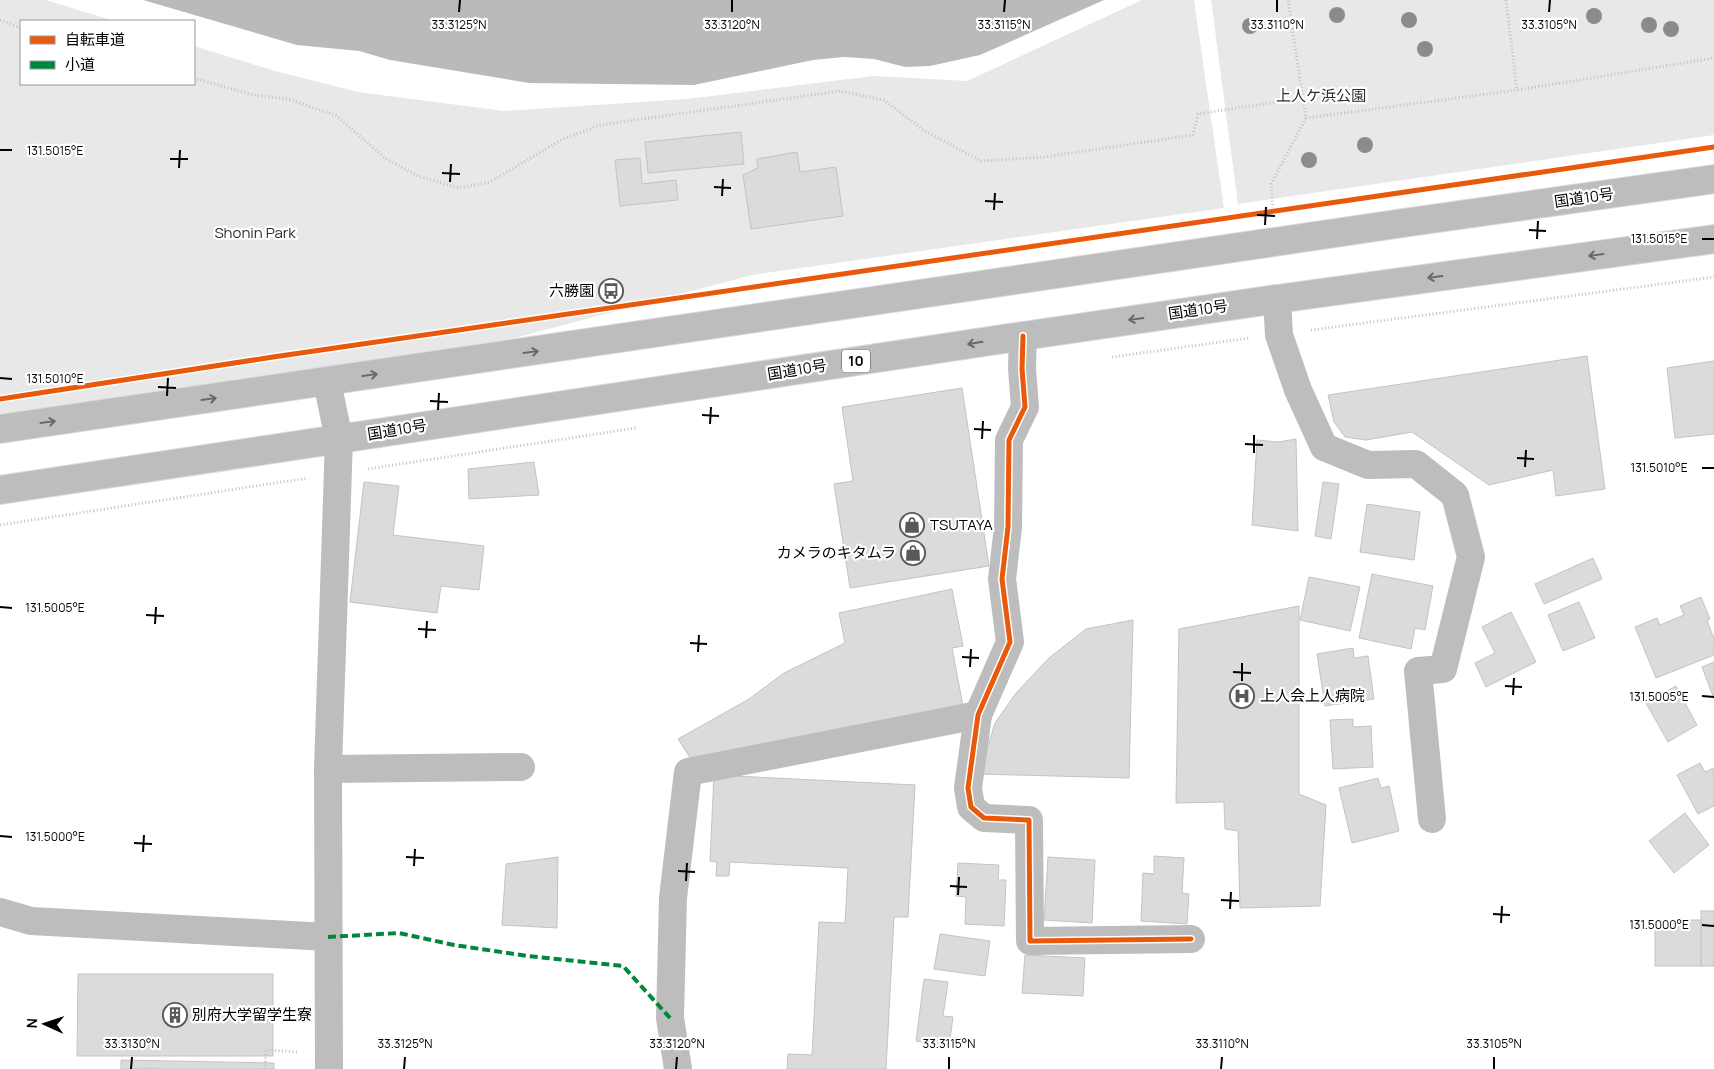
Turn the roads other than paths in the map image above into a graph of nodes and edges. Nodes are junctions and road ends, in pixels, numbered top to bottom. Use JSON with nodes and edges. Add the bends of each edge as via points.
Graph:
{"nodes":[{"id":1,"x":1714,"y":179,"type":"edge"},
{"id":2,"x":1714,"y":239,"type":"edge"},
{"id":3,"x":1277,"y":299,"type":"junction"},
{"id":4,"x":1023,"y":336,"type":"junction"},
{"id":5,"x":326,"y":382,"type":"junction"},
{"id":6,"x":0,"y":430,"type":"edge"},
{"id":7,"x":339,"y":439,"type":"junction"},
{"id":8,"x":0,"y":490,"type":"edge"},
{"id":9,"x":978,"y":715,"type":"junction"},
{"id":10,"x":520,"y":767,"type":"dead end"},
{"id":11,"x":328,"y":769,"type":"junction"},
{"id":12,"x":1432,"y":818,"type":"dead end"},
{"id":13,"x":0,"y":912,"type":"edge"},
{"id":14,"x":328,"y":937,"type":"junction"},
{"id":15,"x":1191,"y":939,"type":"dead end"},
{"id":16,"x":329,"y":1069,"type":"edge"},
{"id":17,"x":678,"y":1069,"type":"edge"}],
"edges":[{"from":5,"to":1,"type":"main road","name":"国道10号","one_way":true},
{"from":2,"to":3,"type":"main road","name":"国道10号","number":"10","one_way":true},
{"from":3,"to":4,"type":"main road","name":"国道10号","number":"10","one_way":true},
{"from":3,"to":12,"type":"main road","via":[[1279,335],[1298,390],[1324,447],[1368,465],[1416,464],[1455,495],[1471,557],[1443,670],[1418,671]]},
{"from":4,"to":7,"type":"main road","name":"国道10号","number":"10","one_way":true},
{"from":4,"to":9,"type":"main road","via":[[1025,407],[1010,440],[1008,527],[1002,579],[1010,642]]},
{"from":6,"to":5,"type":"main road","name":"国道10号","one_way":true},
{"from":5,"to":7,"type":"main road"},
{"from":7,"to":8,"type":"main road","name":"国道10号","number":"10"},
{"from":7,"to":11,"type":"main road"},
{"from":9,"to":15,"type":"main road","via":[[968,788],[971,807],[984,818],[1029,820],[1030,941]]},
{"from":9,"to":17,"type":"main road","via":[[688,772],[673,898],[670,1018]]},
{"from":10,"to":11,"type":"main road"},
{"from":11,"to":14,"type":"main road"},
{"from":13,"to":14,"type":"main road","via":[[31,921]]},
{"from":14,"to":16,"type":"main road"}]}
